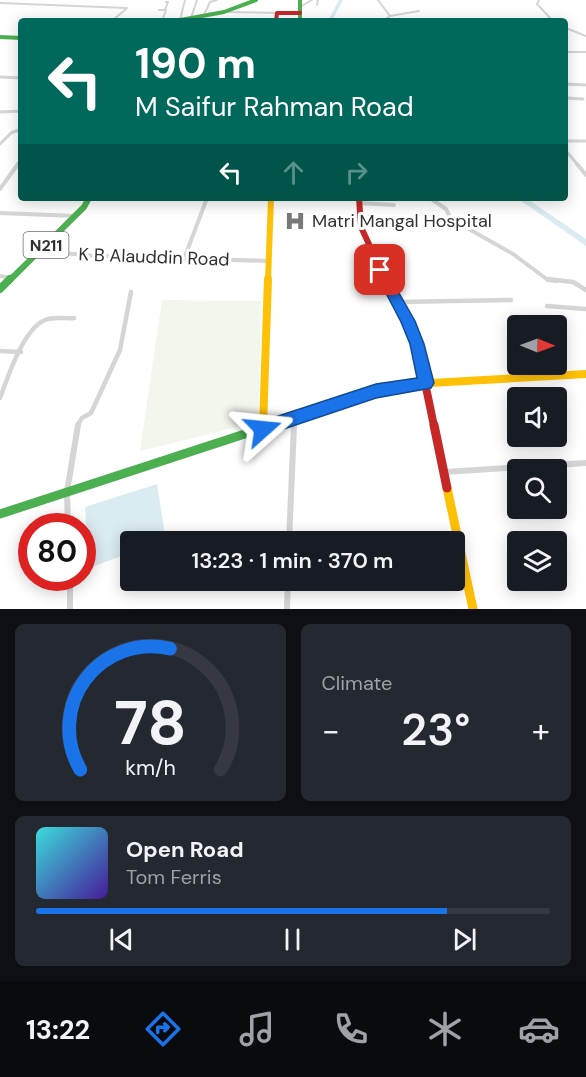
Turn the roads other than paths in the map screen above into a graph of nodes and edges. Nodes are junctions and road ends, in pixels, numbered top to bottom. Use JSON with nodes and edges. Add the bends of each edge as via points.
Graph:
{"nodes":[{"id":1,"x":32,"y":0,"type":"edge"},
{"id":2,"x":85,"y":0,"type":"edge"},
{"id":3,"x":185,"y":0,"type":"edge"},
{"id":4,"x":197,"y":0,"type":"edge"},
{"id":5,"x":217,"y":0,"type":"edge"},
{"id":6,"x":256,"y":0,"type":"edge"},
{"id":7,"x":312,"y":0,"type":"edge"},
{"id":8,"x":318,"y":0,"type":"edge"},
{"id":9,"x":378,"y":0,"type":"edge"},
{"id":10,"x":539,"y":0,"type":"edge"},
{"id":11,"x":166,"y":2,"type":"dead end"},
{"id":12,"x":0,"y":3,"type":"edge"},
{"id":13,"x":29,"y":3,"type":"junction"},
{"id":14,"x":79,"y":4,"type":"junction"},
{"id":15,"x":317,"y":5,"type":"dead end"},
{"id":16,"x":159,"y":10,"type":"dead end"},
{"id":17,"x":165,"y":10,"type":"junction"},
{"id":18,"x":300,"y":10,"type":"edge"},
{"id":19,"x":419,"y":11,"type":"dead end"},
{"id":20,"x":224,"y":12,"type":"junction"},
{"id":21,"x":204,"y":15,"type":"junction"},
{"id":22,"x":390,"y":16,"type":"junction"},
{"id":23,"x":277,"y":17,"type":"edge"},
{"id":24,"x":115,"y":18,"type":"edge"},
{"id":25,"x":163,"y":18,"type":"edge"},
{"id":26,"x":179,"y":18,"type":"edge"},
{"id":27,"x":191,"y":18,"type":"joint"},
{"id":28,"x":387,"y":18,"type":"edge"},
{"id":29,"x":550,"y":18,"type":"edge"},
{"id":30,"x":568,"y":29,"type":"edge"},
{"id":31,"x":586,"y":36,"type":"edge"},
{"id":32,"x":0,"y":37,"type":"edge"},
{"id":33,"x":18,"y":38,"type":"edge"},
{"id":34,"x":568,"y":52,"type":"edge"},
{"id":35,"x":586,"y":52,"type":"edge"},
{"id":36,"x":0,"y":77,"type":"edge"},
{"id":37,"x":18,"y":78,"type":"edge"},
{"id":38,"x":568,"y":84,"type":"edge"},
{"id":39,"x":586,"y":85,"type":"edge"},
{"id":40,"x":568,"y":98,"type":"edge"},
{"id":41,"x":583,"y":99,"type":"dead end"},
{"id":42,"x":18,"y":111,"type":"edge"},
{"id":43,"x":0,"y":112,"type":"edge"},
{"id":44,"x":18,"y":130,"type":"edge"},
{"id":45,"x":568,"y":141,"type":"edge"},
{"id":46,"x":586,"y":141,"type":"edge"},
{"id":47,"x":0,"y":144,"type":"edge"},
{"id":48,"x":568,"y":154,"type":"edge"},
{"id":49,"x":573,"y":160,"type":"junction"},
{"id":50,"x":568,"y":161,"type":"edge"},
{"id":51,"x":18,"y":164,"type":"edge"},
{"id":52,"x":586,"y":175,"type":"edge"},
{"id":53,"x":0,"y":189,"type":"edge"},
{"id":54,"x":87,"y":201,"type":"edge"},
{"id":55,"x":206,"y":201,"type":"edge"},
{"id":56,"x":271,"y":201,"type":"edge"},
{"id":57,"x":359,"y":201,"type":"edge"},
{"id":58,"x":366,"y":201,"type":"edge"},
{"id":59,"x":434,"y":201,"type":"edge"},
{"id":60,"x":394,"y":205,"type":"dead end"},
{"id":61,"x":0,"y":213,"type":"edge"},
{"id":62,"x":76,"y":216,"type":"junction"},
{"id":63,"x":39,"y":251,"type":"junction"},
{"id":64,"x":184,"y":259,"type":"junction"},
{"id":65,"x":269,"y":261,"type":"junction"},
{"id":66,"x":0,"y":276,"type":"edge"},
{"id":67,"x":11,"y":278,"type":"junction"},
{"id":68,"x":0,"y":289,"type":"edge"},
{"id":69,"x":586,"y":290,"type":"edge"},
{"id":70,"x":130,"y":292,"type":"dead end"},
{"id":71,"x":511,"y":300,"type":"dead end"},
{"id":72,"x":398,"y":302,"type":"junction"},
{"id":73,"x":547,"y":306,"type":"dead end"},
{"id":74,"x":586,"y":309,"type":"edge"},
{"id":75,"x":74,"y":318,"type":"dead end"},
{"id":76,"x":0,"y":351,"type":"edge"},
{"id":77,"x":21,"y":352,"type":"junction"},
{"id":78,"x":586,"y":374,"type":"edge"},
{"id":79,"x":426,"y":383,"type":"junction"},
{"id":80,"x":0,"y":398,"type":"edge"},
{"id":81,"x":294,"y":418,"type":"junction"},
{"id":82,"x":263,"y":429,"type":"junction"},
{"id":83,"x":586,"y":463,"type":"edge"},
{"id":84,"x":445,"y":472,"type":"junction"},
{"id":85,"x":67,"y":492,"type":"junction"},
{"id":86,"x":68,"y":513,"type":"edge"},
{"id":87,"x":0,"y":514,"type":"edge"},
{"id":88,"x":289,"y":531,"type":"edge"},
{"id":89,"x":70,"y":591,"type":"edge"},
{"id":90,"x":288,"y":591,"type":"edge"},
{"id":91,"x":70,"y":609,"type":"edge"},
{"id":92,"x":287,"y":609,"type":"edge"},
{"id":93,"x":473,"y":609,"type":"edge"}],
"edges":[{"from":1,"to":13,"type":"street"},
{"from":2,"to":14,"type":"street"},
{"from":3,"to":26,"type":"street"},
{"from":4,"to":27,"type":"street"},
{"from":5,"to":21,"type":"street","via":[[210,2]]},
{"from":6,"to":20,"type":"main road"},
{"from":7,"to":18,"type":"street"},
{"from":8,"to":15,"type":"street"},
{"from":9,"to":22,"type":"street"},
{"from":10,"to":29,"type":"street","via":[[537,4]]},
{"from":11,"to":17,"type":"street"},
{"from":12,"to":13,"type":"street"},
{"from":13,"to":14,"type":"street"},
{"from":14,"to":24,"type":"street","via":[[127,8]]},
{"from":16,"to":17,"type":"street"},
{"from":17,"to":25,"type":"street"},
{"from":18,"to":23,"type":"main road"},
{"from":19,"to":22,"type":"street"},
{"from":20,"to":21,"type":"main road"},
{"from":20,"to":23,"type":"street"},
{"from":21,"to":27,"type":"main road"},
{"from":22,"to":28,"type":"street"},
{"from":30,"to":31,"type":"street"},
{"from":32,"to":33,"type":"main road"},
{"from":34,"to":35,"type":"street"},
{"from":36,"to":37,"type":"street"},
{"from":38,"to":39,"type":"street"},
{"from":40,"to":41,"type":"street"},
{"from":42,"to":43,"type":"street"},
{"from":44,"to":47,"type":"street"},
{"from":45,"to":46,"type":"street"},
{"from":48,"to":49,"type":"street"},
{"from":49,"to":50,"type":"street"},
{"from":49,"to":52,"type":"street"},
{"from":51,"to":53,"type":"street"},
{"from":54,"to":62,"type":"main road","number":"N211"},
{"from":55,"to":64,"type":"street"},
{"from":56,"to":65,"type":"main road"},
{"from":57,"to":72,"type":"main road","via":[[361,227]]},
{"from":58,"to":60,"type":"street"},
{"from":59,"to":69,"type":"street","via":[[446,209],[451,219],[513,254],[548,280],[573,282]]},
{"from":61,"to":62,"type":"street"},
{"from":62,"to":63,"type":"main road","number":"N211"},
{"from":63,"to":64,"type":"street","name":"K B Alauddin Road"},
{"from":63,"to":67,"type":"main road","number":"N211"},
{"from":64,"to":65,"type":"street","name":"K B Alauddin Road"},
{"from":65,"to":82,"type":"main road"},
{"from":66,"to":67,"type":"street"},
{"from":67,"to":68,"type":"main road","number":"N211"},
{"from":70,"to":85,"type":"street","via":[[120,350],[91,413],[77,426]]},
{"from":71,"to":72,"type":"street"},
{"from":72,"to":79,"type":"main road","via":[[417,344]]},
{"from":73,"to":74,"type":"street"},
{"from":75,"to":77,"type":"street","via":[[46,319],[32,332]]},
{"from":76,"to":77,"type":"street"},
{"from":77,"to":80,"type":"street"},
{"from":78,"to":79,"type":"main road"},
{"from":79,"to":81,"type":"main road","via":[[376,391]]},
{"from":79,"to":84,"type":"main road"},
{"from":81,"to":82,"type":"main road"},
{"from":81,"to":88,"type":"street"},
{"from":82,"to":85,"type":"main road"},
{"from":83,"to":84,"type":"street"},
{"from":84,"to":93,"type":"main road"},
{"from":85,"to":86,"type":"street"},
{"from":85,"to":87,"type":"main road"},
{"from":89,"to":91,"type":"street"},
{"from":90,"to":92,"type":"street"}]}
